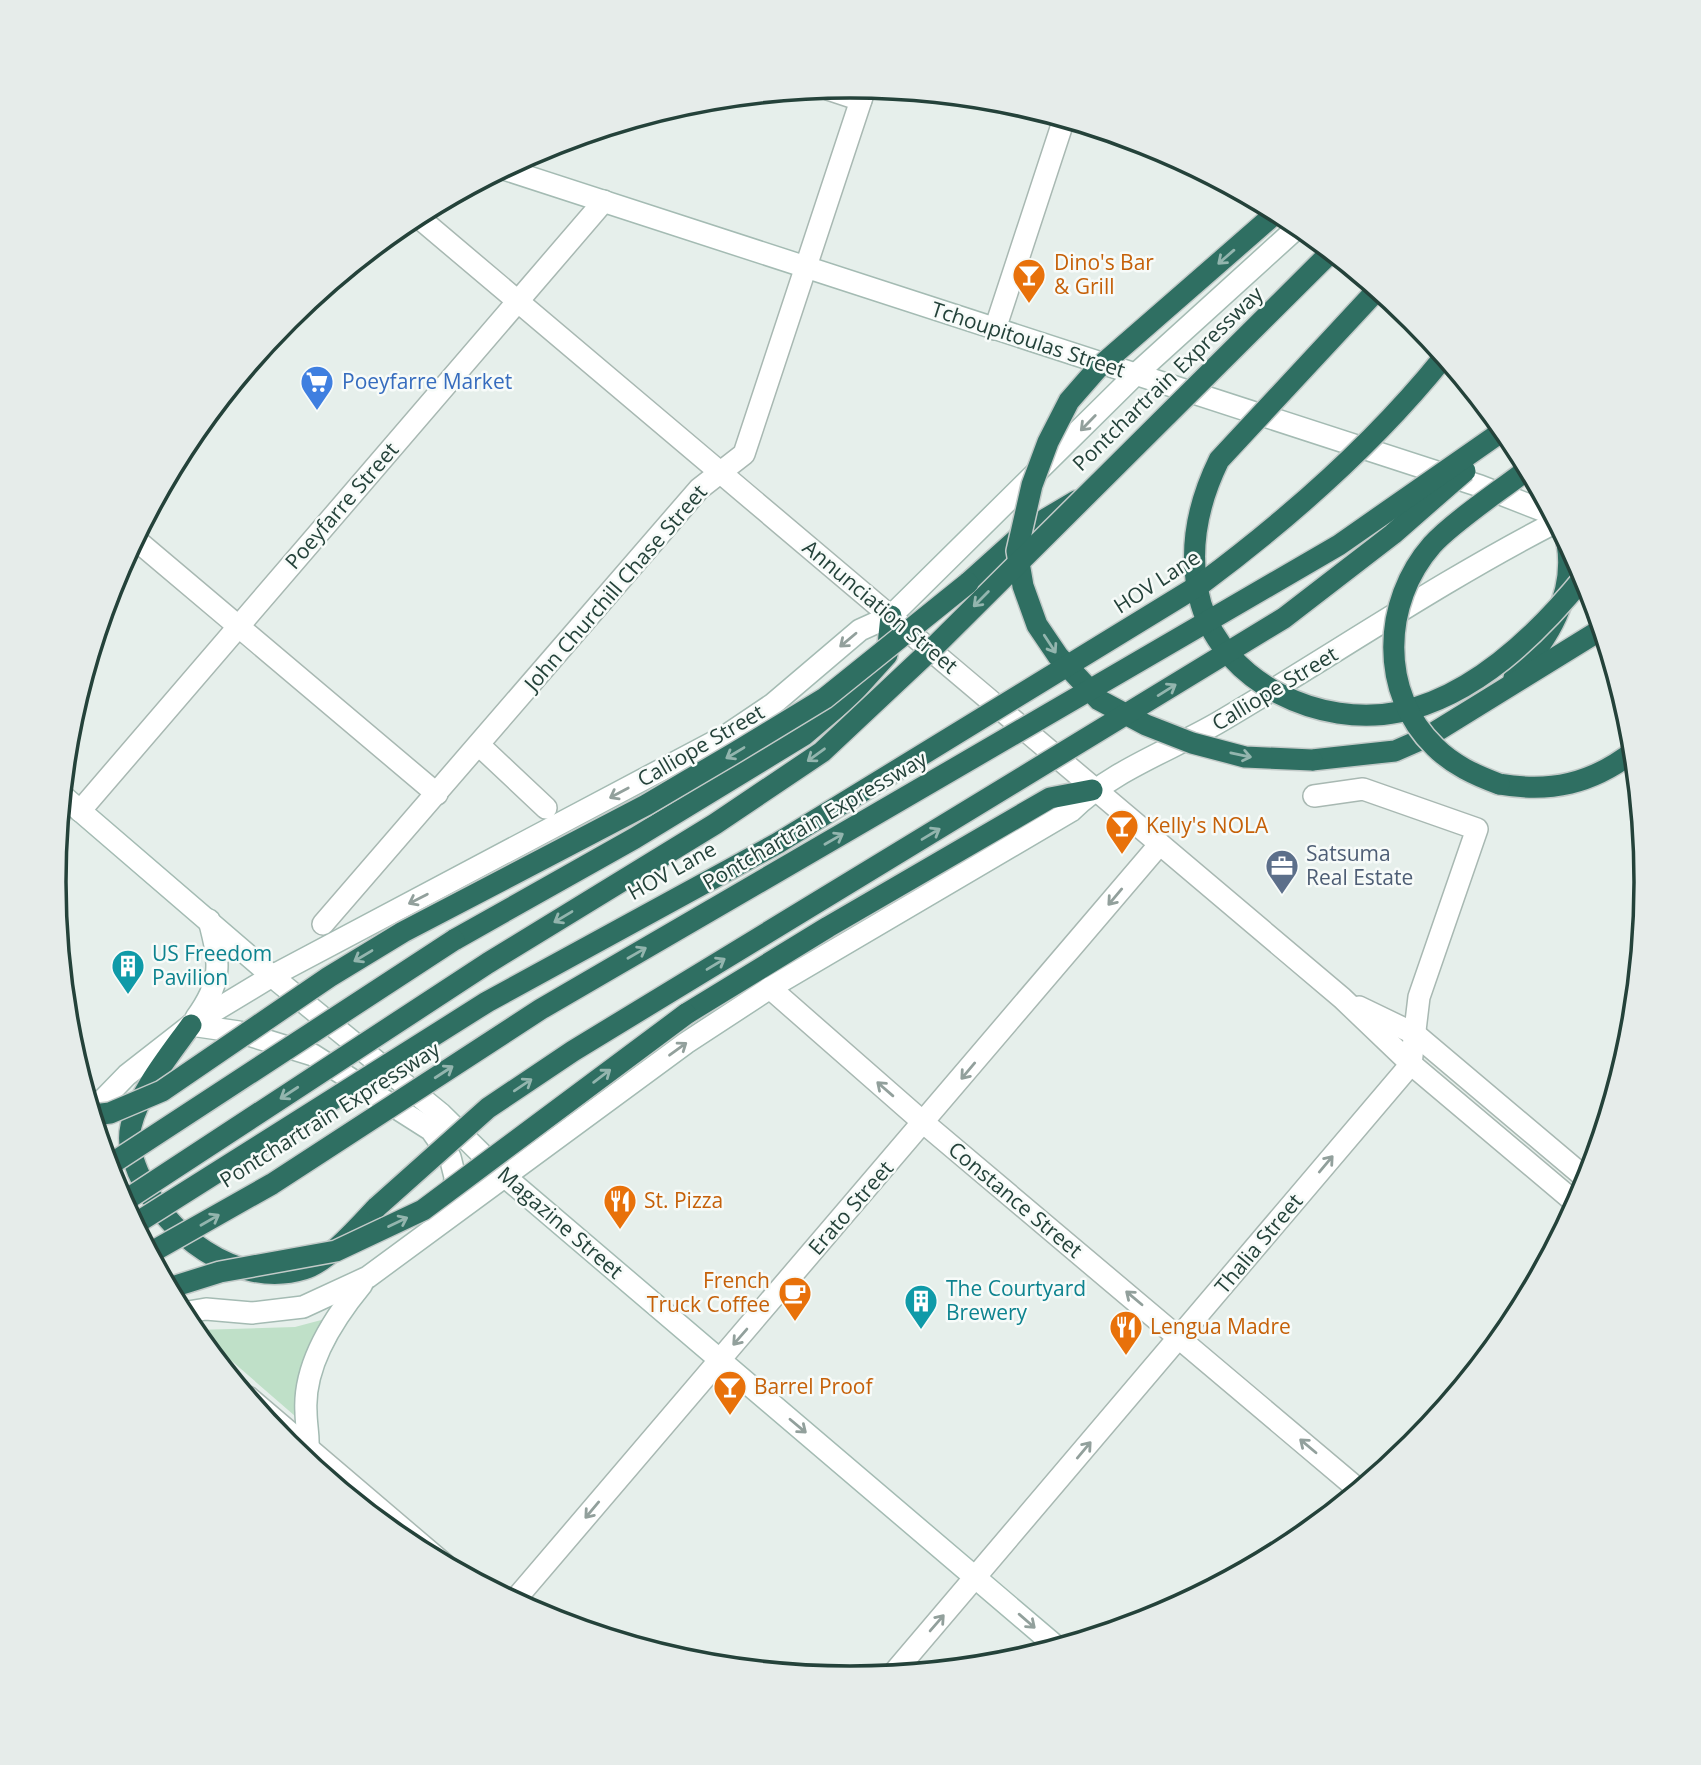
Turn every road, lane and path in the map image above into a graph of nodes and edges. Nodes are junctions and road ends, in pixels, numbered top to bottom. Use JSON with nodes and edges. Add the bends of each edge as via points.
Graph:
{"nodes":[{"id":1,"x":862,"y":98,"type":"edge"},
{"id":2,"x":1061,"y":127,"type":"edge"},
{"id":3,"x":517,"y":173,"type":"edge"},
{"id":4,"x":604,"y":201,"type":"junction"},
{"id":5,"x":1268,"y":220,"type":"edge"},
{"id":6,"x":427,"y":224,"type":"edge"},
{"id":7,"x":1290,"y":234,"type":"edge"},
{"id":8,"x":1325,"y":259,"type":"edge"},
{"id":9,"x":806,"y":268,"type":"junction"},
{"id":10,"x":1370,"y":296,"type":"edge"},
{"id":11,"x":519,"y":301,"type":"junction"},
{"id":12,"x":995,"y":329,"type":"junction"},
{"id":13,"x":1438,"y":364,"type":"edge"},
{"id":14,"x":1136,"y":374,"type":"junction"},
{"id":15,"x":1495,"y":437,"type":"edge"},
{"id":16,"x":1499,"y":442,"type":"edge"},
{"id":17,"x":721,"y":474,"type":"junction"},
{"id":18,"x":1520,"y":475,"type":"edge"},
{"id":19,"x":1081,"y":498,"type":"junction"},
{"id":20,"x":1539,"y":509,"type":"edge"},
{"id":21,"x":1549,"y":526,"type":"edge"},
{"id":22,"x":143,"y":545,"type":"edge"},
{"id":23,"x":1568,"y":567,"type":"edge"},
{"id":24,"x":1576,"y":586,"type":"edge"},
{"id":25,"x":891,"y":616,"type":"junction"},
{"id":26,"x":239,"y":627,"type":"junction"},
{"id":27,"x":1594,"y":634,"type":"edge"},
{"id":28,"x":1498,"y":694,"type":"junction"},
{"id":29,"x":479,"y":745,"type":"junction"},
{"id":30,"x":1624,"y":758,"type":"edge"},
{"id":31,"x":1092,"y":790,"type":"junction"},
{"id":32,"x":437,"y":794,"type":"junction"},
{"id":33,"x":1314,"y":796,"type":"dead end"},
{"id":34,"x":71,"y":803,"type":"edge"},
{"id":35,"x":546,"y":808,"type":"dead end"},
{"id":36,"x":80,"y":811,"type":"junction"},
{"id":37,"x":1159,"y":845,"type":"junction"},
{"id":38,"x":209,"y":920,"type":"junction"},
{"id":39,"x":323,"y":924,"type":"dead end"},
{"id":40,"x":272,"y":976,"type":"junction"},
{"id":41,"x":770,"y":988,"type":"junction"},
{"id":42,"x":1342,"y":998,"type":"junction"},
{"id":43,"x":191,"y":1025,"type":"junction"},
{"id":44,"x":1415,"y":1034,"type":"junction"},
{"id":45,"x":1411,"y":1064,"type":"junction"},
{"id":46,"x":99,"y":1105,"type":"edge"},
{"id":47,"x":101,"y":1113,"type":"edge"},
{"id":48,"x":924,"y":1123,"type":"junction"},
{"id":49,"x":117,"y":1160,"type":"edge"},
{"id":50,"x":1579,"y":1172,"type":"edge"},
{"id":51,"x":503,"y":1175,"type":"junction"},
{"id":52,"x":132,"y":1196,"type":"edge"},
{"id":53,"x":1569,"y":1197,"type":"edge"},
{"id":54,"x":143,"y":1219,"type":"edge"},
{"id":55,"x":441,"y":1223,"type":"junction"},
{"id":56,"x":158,"y":1249,"type":"edge"},
{"id":57,"x":368,"y":1277,"type":"junction"},
{"id":58,"x":179,"y":1285,"type":"edge"},
{"id":59,"x":195,"y":1311,"type":"edge"},
{"id":60,"x":1180,"y":1337,"type":"junction"},
{"id":61,"x":720,"y":1360,"type":"junction"},
{"id":62,"x":307,"y":1447,"type":"edge"},
{"id":63,"x":1352,"y":1484,"type":"edge"},
{"id":64,"x":976,"y":1577,"type":"junction"},
{"id":65,"x":520,"y":1593,"type":"edge"},
{"id":66,"x":1050,"y":1641,"type":"edge"},
{"id":67,"x":901,"y":1665,"type":"edge"}],
"edges":[{"from":1,"to":9,"type":"street","name":"John Churchill Chase Street"},
{"from":2,"to":12,"type":"street"},
{"from":3,"to":4,"type":"street","name":"Tchoupitoulas Street"},
{"from":4,"to":9,"type":"street","name":"Tchoupitoulas Street"},
{"from":4,"to":11,"type":"street","name":"Poeyfarre Street"},
{"from":5,"to":28,"type":"highway","one_way":true,"bridge":true,"via":[[1097,369],[1069,401],[1032,485],[1017,551],[1037,625],[1058,656],[1100,700],[1146,725],[1245,757],[1312,760],[1395,751]]},
{"from":6,"to":11,"type":"street","name":"Annunciation Street"},
{"from":7,"to":14,"type":"street","name":"Calliope Street"},
{"from":8,"to":19,"type":"highway","name":"Pontchartrain Expressway","bridge":true},
{"from":9,"to":12,"type":"street","name":"Tchoupitoulas Street"},
{"from":9,"to":17,"type":"street","name":"John Churchill Chase Street","via":[[744,454]]},
{"from":10,"to":24,"type":"highway","bridge":true,"via":[[1219,460],[1205,488],[1196,521],[1196,575],[1201,605],[1214,633],[1253,677],[1284,697],[1349,716],[1387,714],[1435,700],[1497,663],[1537,630]]},
{"from":11,"to":17,"type":"street","name":"Annunciation Street"},
{"from":11,"to":26,"type":"street","name":"Poeyfarre Street"},
{"from":12,"to":14,"type":"street","name":"Tchoupitoulas Street"},
{"from":13,"to":54,"type":"highway","name":"HOV Lane","bridge":true,"via":[[1329,481],[1202,584],[778,843],[487,1002]]},
{"from":14,"to":20,"type":"street","name":"Tchoupitoulas Street"},
{"from":14,"to":25,"type":"street","name":"Calliope Street","one_way":true},
{"from":56,"to":15,"type":"highway","name":"Pontchartrain Expressway","one_way":true,"bridge":true,"via":[[272,1184],[541,1009],[1339,545]]},
{"from":43,"to":16,"type":"highway","one_way":true,"bridge":true,"via":[[152,1080],[131,1125],[129,1150],[146,1190],[174,1227],[208,1253],[278,1274],[307,1269],[349,1237],[488,1108],[573,1051],[1284,618],[1393,534]]},
{"from":17,"to":25,"type":"street","name":"Annunciation Street"},
{"from":17,"to":29,"type":"street","name":"John Churchill Chase Street","via":[[699,489]]},
{"from":18,"to":30,"type":"highway","bridge":true,"via":[[1434,543],[1417,565],[1405,587],[1394,634],[1394,668],[1401,692],[1415,724],[1435,747],[1472,774],[1499,785],[1552,789],[1599,774]]},
{"from":19,"to":47,"type":"highway","one_way":true,"bridge":true,"via":[[1027,530],[944,604],[825,698],[646,805],[403,932],[162,1091]]},
{"from":19,"to":52,"type":"highway","name":"Pontchartrain Expressway","one_way":true,"bridge":true,"via":[[822,752]]},
{"from":21,"to":31,"type":"street","name":"Calliope Street","via":[[1205,731]]},
{"from":22,"to":26,"type":"street"},
{"from":23,"to":28,"type":"highway","via":[[1559,615],[1533,656]]},
{"from":25,"to":31,"type":"street","name":"Annunciation Street"},
{"from":25,"to":40,"type":"street","name":"Calliope Street","one_way":true,"via":[[860,630],[773,704],[727,735]]},
{"from":25,"to":49,"type":"highway","bridge":true,"via":[[887,655],[850,696],[804,735],[454,940]]},
{"from":26,"to":32,"type":"street"},
{"from":26,"to":36,"type":"street","name":"Poeyfarre Street"},
{"from":27,"to":28,"type":"highway"},
{"from":29,"to":32,"type":"street","name":"John Churchill Chase Street"},
{"from":29,"to":35,"type":"street"},
{"from":31,"to":37,"type":"street","name":"Annunciation Street"},
{"from":31,"to":41,"type":"street","name":"Calliope Street","via":[[1071,811]]},
{"from":58,"to":31,"type":"highway","one_way":true,"bridge":true,"via":[[220,1272],[337,1251],[423,1210],[686,1014],[1050,798]]},
{"from":32,"to":39,"type":"street","name":"John Churchill Chase Street"},
{"from":33,"to":44,"type":"street","via":[[1363,789],[1478,829],[1419,997]]},
{"from":34,"to":36,"type":"street","name":"Magazine Street"},
{"from":36,"to":38,"type":"street","name":"Magazine Street"},
{"from":37,"to":42,"type":"street","name":"Annunciation Street"},
{"from":37,"to":48,"type":"street","name":"Erato Street","one_way":true},
{"from":38,"to":40,"type":"street","name":"Magazine Street"},
{"from":38,"to":43,"type":"street","via":[[219,959],[211,997]]},
{"from":40,"to":43,"type":"street","name":"Calliope Street"},
{"from":40,"to":51,"type":"street","name":"Magazine Street","via":[[441,1114]]},
{"from":48,"to":41,"type":"street","name":"Constance Street","one_way":true},
{"from":51,"to":41,"type":"street","name":"Calliope Street","one_way":true},
{"from":42,"to":44,"type":"street","name":"Annunciation Street"},
{"from":42,"to":45,"type":"street","name":"Annunciation Street"},
{"from":43,"to":46,"type":"street","name":"Calliope Street","via":[[127,1075]]},
{"from":43,"to":55,"type":"street","via":[[239,1032],[313,1055],[431,1130],[450,1157],[455,1177],[453,1203]]},
{"from":44,"to":45,"type":"street"},
{"from":44,"to":50,"type":"street","name":"Annunciation Street"},
{"from":45,"to":53,"type":"street","name":"Annunciation Street"},
{"from":60,"to":45,"type":"street","name":"Thalia Street","one_way":true},
{"from":60,"to":48,"type":"street","name":"Constance Street","one_way":true},
{"from":48,"to":61,"type":"street","name":"Erato Street","one_way":true},
{"from":51,"to":55,"type":"street","name":"Calliope Street"},
{"from":51,"to":61,"type":"street","name":"Magazine Street"},
{"from":55,"to":57,"type":"street","name":"Calliope Street"},
{"from":57,"to":59,"type":"street","name":"Calliope Street","via":[[303,1307],[252,1313]]},
{"from":57,"to":62,"type":"street","name":"Calliope Street","via":[[347,1302],[314,1363],[306,1411]]},
{"from":63,"to":60,"type":"street","name":"Constance Street","one_way":true},
{"from":64,"to":60,"type":"street","name":"Thalia Street","one_way":true},
{"from":61,"to":64,"type":"street","name":"Magazine Street","one_way":true},
{"from":61,"to":65,"type":"street","name":"Erato Street","one_way":true},
{"from":64,"to":66,"type":"street","name":"Magazine Street","one_way":true},
{"from":67,"to":64,"type":"street","name":"Thalia Street","one_way":true}]}
